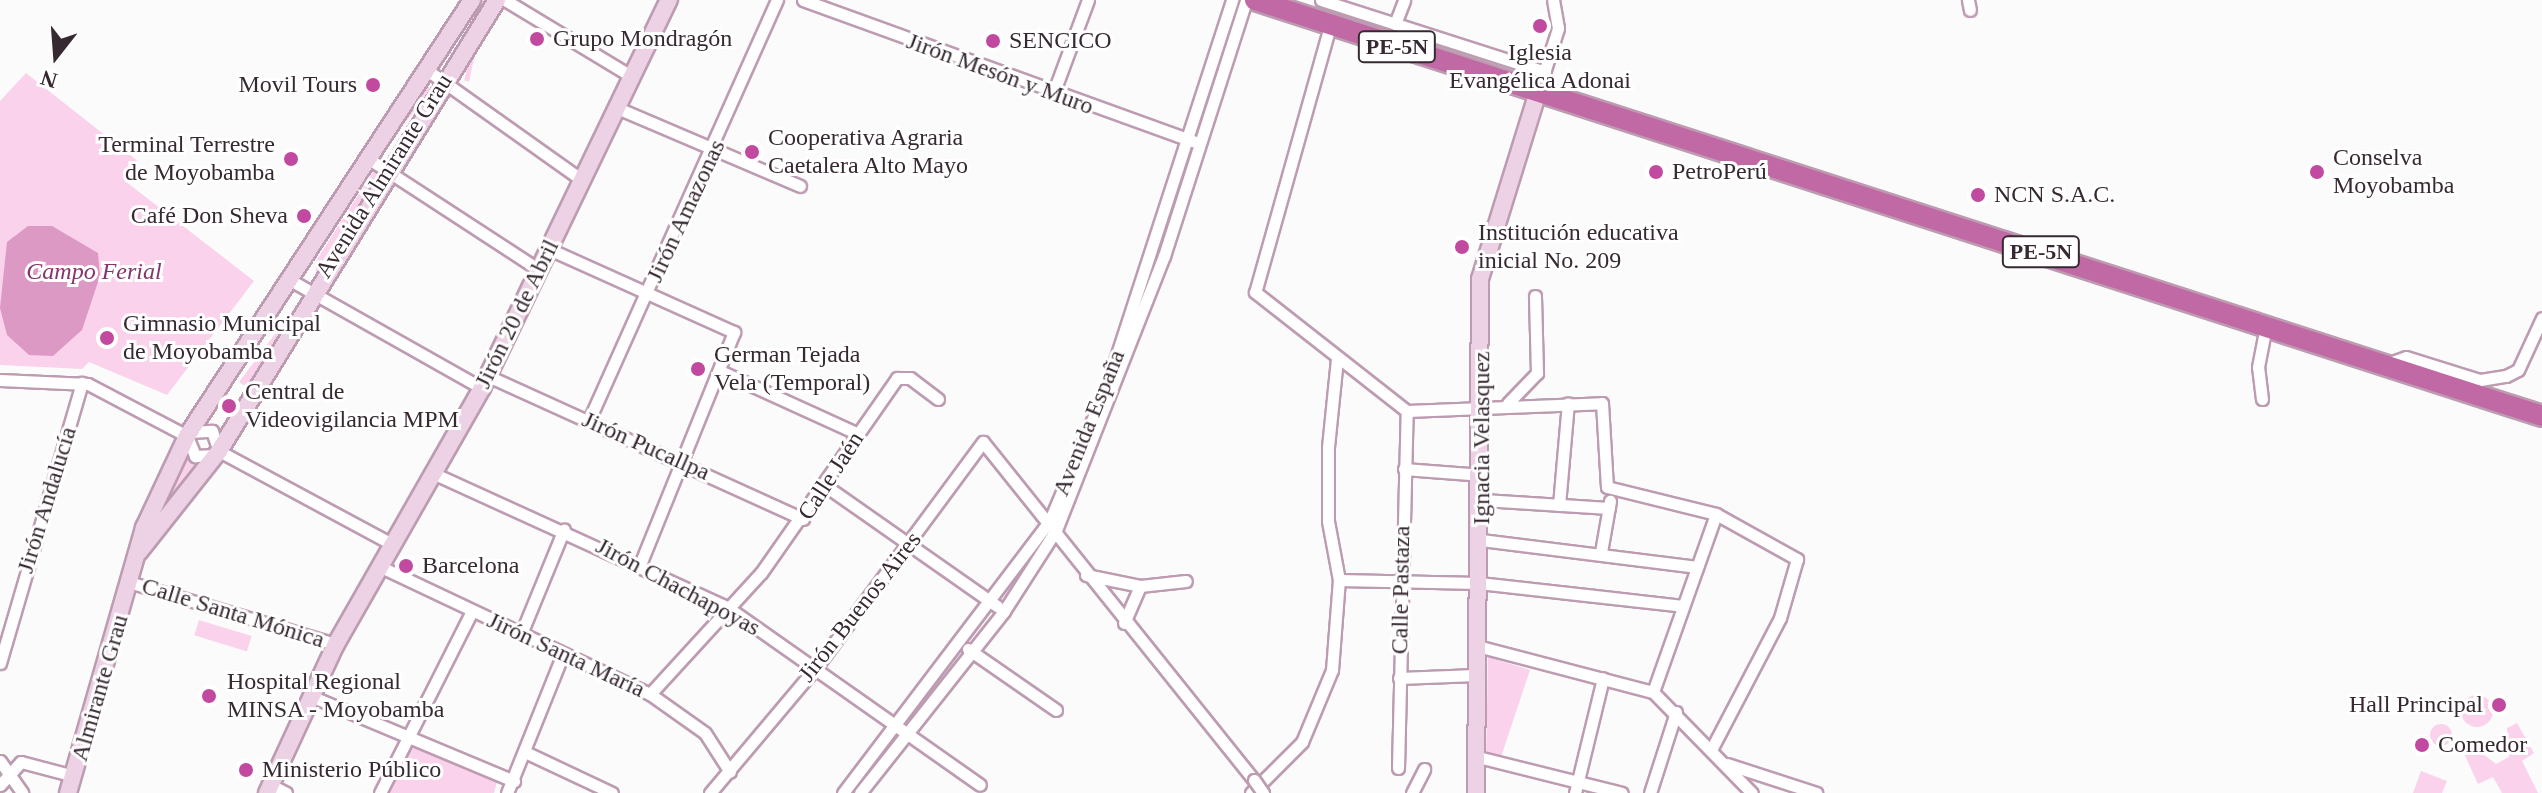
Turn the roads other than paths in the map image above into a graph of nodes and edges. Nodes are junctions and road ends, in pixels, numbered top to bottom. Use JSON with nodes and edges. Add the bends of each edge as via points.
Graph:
{"nodes":[{"id":1,"x":472,"y":0,"type":"edge"},
{"id":2,"x":497,"y":0,"type":"edge"},
{"id":3,"x":505,"y":0,"type":"edge"},
{"id":4,"x":669,"y":0,"type":"edge"},
{"id":5,"x":777,"y":0,"type":"edge"},
{"id":6,"x":803,"y":0,"type":"edge"},
{"id":7,"x":1088,"y":0,"type":"edge"},
{"id":8,"x":1232,"y":0,"type":"edge"},
{"id":9,"x":1246,"y":0,"type":"edge"},
{"id":10,"x":1404,"y":0,"type":"edge"},
{"id":11,"x":1541,"y":0,"type":"edge"},
{"id":12,"x":1265,"y":1,"type":"edge"},
{"id":13,"x":1326,"y":1,"type":"edge"},
{"id":14,"x":1554,"y":2,"type":"edge"},
{"id":15,"x":1395,"y":24,"type":"junction"},
{"id":16,"x":1330,"y":26,"type":"junction"},
{"id":17,"x":427,"y":70,"type":"junction"},
{"id":18,"x":1545,"y":72,"type":"junction"},
{"id":19,"x":631,"y":76,"type":"junction"},
{"id":20,"x":444,"y":80,"type":"junction"},
{"id":21,"x":1538,"y":92,"type":"junction"},
{"id":22,"x":1053,"y":94,"type":"junction"},
{"id":23,"x":615,"y":107,"type":"junction"},
{"id":24,"x":1194,"y":141,"type":"junction"},
{"id":25,"x":713,"y":153,"type":"junction"},
{"id":26,"x":369,"y":159,"type":"junction"},
{"id":27,"x":388,"y":171,"type":"junction"},
{"id":28,"x":582,"y":180,"type":"junction"},
{"id":29,"x":800,"y":186,"type":"dead end"},
{"id":30,"x":549,"y":249,"type":"junction"},
{"id":31,"x":539,"y":270,"type":"junction"},
{"id":32,"x":290,"y":280,"type":"junction"},
{"id":33,"x":309,"y":294,"type":"junction"},
{"id":34,"x":648,"y":294,"type":"junction"},
{"id":35,"x":1535,"y":296,"type":"dead end"},
{"id":36,"x":2542,"y":318,"type":"edge"},
{"id":37,"x":2266,"y":326,"type":"junction"},
{"id":38,"x":1337,"y":359,"type":"junction"},
{"id":39,"x":2384,"y":365,"type":"junction"},
{"id":40,"x":720,"y":371,"type":"junction"},
{"id":41,"x":0,"y":380,"type":"edge"},
{"id":42,"x":485,"y":382,"type":"junction"},
{"id":43,"x":82,"y":383,"type":"junction"},
{"id":44,"x":938,"y":399,"type":"dead end"},
{"id":45,"x":2262,"y":399,"type":"dead end"},
{"id":46,"x":1508,"y":403,"type":"junction"},
{"id":47,"x":1568,"y":403,"type":"junction"},
{"id":48,"x":1484,"y":404,"type":"junction"},
{"id":49,"x":1407,"y":411,"type":"junction"},
{"id":50,"x":2542,"y":416,"type":"edge"},
{"id":51,"x":589,"y":420,"type":"junction"},
{"id":52,"x":858,"y":434,"type":"junction"},
{"id":53,"x":187,"y":436,"type":"junction"},
{"id":54,"x":219,"y":451,"type":"junction"},
{"id":55,"x":682,"y":461,"type":"junction"},
{"id":56,"x":1404,"y":469,"type":"junction"},
{"id":57,"x":437,"y":475,"type":"junction"},
{"id":58,"x":1484,"y":475,"type":"junction"},
{"id":59,"x":827,"y":487,"type":"junction"},
{"id":60,"x":1613,"y":489,"type":"junction"},
{"id":61,"x":1483,"y":500,"type":"junction"},
{"id":62,"x":1559,"y":505,"type":"junction"},
{"id":63,"x":1609,"y":508,"type":"junction"},
{"id":64,"x":1716,"y":514,"type":"junction"},
{"id":65,"x":803,"y":519,"type":"junction"},
{"id":66,"x":1053,"y":525,"type":"junction"},
{"id":67,"x":564,"y":529,"type":"junction"},
{"id":68,"x":1481,"y":540,"type":"junction"},
{"id":69,"x":911,"y":543,"type":"junction"},
{"id":70,"x":392,"y":544,"type":"junction"},
{"id":71,"x":139,"y":552,"type":"junction"},
{"id":72,"x":1601,"y":552,"type":"junction"},
{"id":73,"x":641,"y":562,"type":"junction"},
{"id":74,"x":379,"y":566,"type":"junction"},
{"id":75,"x":1697,"y":567,"type":"junction"},
{"id":76,"x":1086,"y":575,"type":"junction"},
{"id":77,"x":1339,"y":580,"type":"junction"},
{"id":78,"x":1186,"y":581,"type":"dead end"},
{"id":79,"x":129,"y":582,"type":"junction"},
{"id":80,"x":1401,"y":582,"type":"junction"},
{"id":81,"x":1479,"y":583,"type":"junction"},
{"id":82,"x":1140,"y":586,"type":"junction"},
{"id":83,"x":993,"y":603,"type":"junction"},
{"id":84,"x":1683,"y":606,"type":"junction"},
{"id":85,"x":727,"y":607,"type":"junction"},
{"id":86,"x":472,"y":611,"type":"junction"},
{"id":87,"x":1004,"y":611,"type":"junction"},
{"id":88,"x":1124,"y":623,"type":"junction"},
{"id":89,"x":521,"y":634,"type":"junction"},
{"id":90,"x":961,"y":642,"type":"junction"},
{"id":91,"x":336,"y":644,"type":"junction"},
{"id":92,"x":1481,"y":647,"type":"junction"},
{"id":93,"x":971,"y":653,"type":"junction"},
{"id":94,"x":563,"y":654,"type":"junction"},
{"id":95,"x":0,"y":663,"type":"edge"},
{"id":96,"x":817,"y":666,"type":"junction"},
{"id":97,"x":1476,"y":675,"type":"junction"},
{"id":98,"x":1399,"y":678,"type":"junction"},
{"id":99,"x":1603,"y":678,"type":"junction"},
{"id":100,"x":1653,"y":692,"type":"junction"},
{"id":101,"x":650,"y":694,"type":"junction"},
{"id":102,"x":313,"y":697,"type":"junction"},
{"id":103,"x":1056,"y":710,"type":"dead end"},
{"id":104,"x":1676,"y":712,"type":"junction"},
{"id":105,"x":903,"y":730,"type":"junction"},
{"id":106,"x":405,"y":733,"type":"junction"},
{"id":107,"x":1712,"y":748,"type":"junction"},
{"id":108,"x":525,"y":752,"type":"junction"},
{"id":109,"x":1478,"y":757,"type":"junction"},
{"id":110,"x":0,"y":761,"type":"edge"},
{"id":111,"x":1723,"y":762,"type":"junction"},
{"id":112,"x":1398,"y":768,"type":"dead end"},
{"id":113,"x":1424,"y":769,"type":"dead end"},
{"id":114,"x":730,"y":772,"type":"junction"},
{"id":115,"x":8,"y":774,"type":"junction"},
{"id":116,"x":74,"y":776,"type":"junction"},
{"id":117,"x":514,"y":781,"type":"junction"},
{"id":118,"x":0,"y":785,"type":"edge"},
{"id":119,"x":980,"y":785,"type":"dead end"},
{"id":120,"x":1576,"y":788,"type":"edge"},
{"id":121,"x":275,"y":790,"type":"edge"},
{"id":122,"x":22,"y":793,"type":"edge"},
{"id":123,"x":68,"y":793,"type":"edge"},
{"id":124,"x":380,"y":793,"type":"edge"},
{"id":125,"x":507,"y":793,"type":"edge"},
{"id":126,"x":612,"y":793,"type":"edge"},
{"id":127,"x":710,"y":793,"type":"edge"},
{"id":128,"x":843,"y":793,"type":"edge"},
{"id":129,"x":860,"y":793,"type":"edge"},
{"id":130,"x":1251,"y":793,"type":"edge"},
{"id":131,"x":1263,"y":793,"type":"edge"},
{"id":132,"x":1412,"y":793,"type":"edge"},
{"id":133,"x":1476,"y":793,"type":"edge"},
{"id":134,"x":1622,"y":793,"type":"edge"},
{"id":135,"x":1650,"y":793,"type":"edge"},
{"id":136,"x":1752,"y":793,"type":"edge"},
{"id":137,"x":1816,"y":793,"type":"edge"}],
"edges":[{"from":1,"to":17,"type":"main road","name":"Avenida Almirante Grau"},
{"from":2,"to":20,"type":"main road","name":"Avenida Almirante Grau"},
{"from":3,"to":19,"type":"street"},
{"from":4,"to":19,"type":"main road","name":"Jirón 20 de Abril"},
{"from":5,"to":25,"type":"street","name":"Jirón Amazonas"},
{"from":6,"to":22,"type":"street","name":"Jirón Mesón y Muro"},
{"from":7,"to":22,"type":"street"},
{"from":8,"to":24,"type":"street","name":"Avenida España"},
{"from":9,"to":24,"type":"street","name":"Avenida España"},
{"from":10,"to":15,"type":"street"},
{"from":11,"to":14,"type":"street"},
{"from":12,"to":16,"type":"highway","number":"PE-5N"},
{"from":13,"to":15,"type":"street"},
{"from":14,"to":18,"type":"street","via":[[1559,18]]},
{"from":15,"to":18,"type":"street"},
{"from":16,"to":21,"type":"highway","number":"PE-5N"},
{"from":16,"to":38,"type":"street","via":[[1254,290]]},
{"from":17,"to":20,"type":"street"},
{"from":17,"to":26,"type":"main road","name":"Avenida Almirante Grau"},
{"from":18,"to":21,"type":"street"},
{"from":19,"to":23,"type":"main road","name":"Jirón 20 de Abril"},
{"from":20,"to":27,"type":"main road","name":"Avenida Almirante Grau"},
{"from":20,"to":28,"type":"street"},
{"from":21,"to":37,"type":"highway","number":"PE-5N"},
{"from":21,"to":48,"type":"main road","name":"Ignacia Velasquez","via":[[1480,279]]},
{"from":22,"to":24,"type":"street","name":"Jirón Mesón y Muro"},
{"from":23,"to":25,"type":"street"},
{"from":23,"to":28,"type":"main road","name":"Jirón 20 de Abril"},
{"from":24,"to":66,"type":"street","name":"Avenida España","via":[[1116,389]]},
{"from":25,"to":29,"type":"street"},
{"from":25,"to":34,"type":"street","name":"Jirón Amazonas"},
{"from":26,"to":27,"type":"street"},
{"from":26,"to":32,"type":"main road","name":"Avenida Almirante Grau"},
{"from":27,"to":31,"type":"street"},
{"from":27,"to":33,"type":"main road","name":"Avenida Almirante Grau"},
{"from":28,"to":30,"type":"main road","name":"Jirón 20 de Abril"},
{"from":30,"to":31,"type":"main road","name":"Jirón 20 de Abril"},
{"from":30,"to":34,"type":"street"},
{"from":31,"to":42,"type":"main road","name":"Jirón 20 de Abril"},
{"from":32,"to":33,"type":"street","name":"Jirón Pucallpa"},
{"from":32,"to":53,"type":"main road","name":"Avenida Almirante Grau"},
{"from":33,"to":42,"type":"street","name":"Jirón Pucallpa"},
{"from":33,"to":54,"type":"main road","name":"Avenida Almirante Grau"},
{"from":34,"to":40,"type":"street","via":[[734,332]]},
{"from":34,"to":51,"type":"street","name":"Jirón Amazonas"},
{"from":35,"to":46,"type":"street","via":[[1537,373]]},
{"from":36,"to":39,"type":"street","via":[[2518,370],[2506,376],[2480,380],[2406,357]]},
{"from":37,"to":39,"type":"highway","number":"PE-5N"},
{"from":37,"to":45,"type":"street","via":[[2258,367]]},
{"from":38,"to":49,"type":"street"},
{"from":38,"to":77,"type":"street","via":[[1328,521]]},
{"from":39,"to":50,"type":"highway","number":"PE-5N"},
{"from":40,"to":52,"type":"street"},
{"from":40,"to":55,"type":"street"},
{"from":41,"to":43,"type":"street"},
{"from":42,"to":51,"type":"street","name":"Jirón Pucallpa"},
{"from":42,"to":57,"type":"main road","name":"Jirón 20 de Abril"},
{"from":43,"to":53,"type":"street"},
{"from":43,"to":95,"type":"street","name":"Jirón Andalucía"},
{"from":44,"to":52,"type":"street","name":"Calle Jaén","via":[[901,375]]},
{"from":46,"to":47,"type":"street"},
{"from":46,"to":48,"type":"street"},
{"from":47,"to":60,"type":"street","via":[[1603,405],[1605,484]]},
{"from":47,"to":62,"type":"street"},
{"from":48,"to":49,"type":"street"},
{"from":48,"to":58,"type":"main road","name":"Ignacia Velasquez"},
{"from":49,"to":56,"type":"street","name":"Calle Pastaza"},
{"from":51,"to":55,"type":"street","name":"Jirón Pucallpa"},
{"from":52,"to":59,"type":"street","name":"Calle Jaén"},
{"from":53,"to":54,"type":"street","via":[[199,458]]},
{"from":53,"to":54,"type":"street","via":[[206,428]]},
{"from":53,"to":71,"type":"main road","name":"Avenida Almirante Grau"},
{"from":54,"to":70,"type":"street"},
{"from":54,"to":71,"type":"main road","name":"Avenida Almirante Grau"},
{"from":55,"to":65,"type":"street","name":"Jirón Pucallpa"},
{"from":55,"to":73,"type":"street"},
{"from":56,"to":58,"type":"street"},
{"from":56,"to":80,"type":"street","name":"Calle Pastaza"},
{"from":57,"to":67,"type":"street","name":"Jirón Chachapoyas"},
{"from":57,"to":70,"type":"main road","name":"Jirón 20 de Abril"},
{"from":58,"to":61,"type":"main road","name":"Ignacia Velasquez"},
{"from":59,"to":65,"type":"street","name":"Calle Jaén"},
{"from":59,"to":69,"type":"street"},
{"from":60,"to":63,"type":"street"},
{"from":60,"to":64,"type":"street"},
{"from":61,"to":62,"type":"street"},
{"from":61,"to":68,"type":"main road","name":"Ignacia Velasquez"},
{"from":62,"to":63,"type":"street"},
{"from":63,"to":72,"type":"street"},
{"from":64,"to":75,"type":"street"},
{"from":64,"to":107,"type":"street","via":[[1791,555],[1798,570]]},
{"from":65,"to":85,"type":"street","name":"Calle Jaén"},
{"from":66,"to":69,"type":"street","name":"Jirón Buenos Aires","via":[[986,442]]},
{"from":66,"to":76,"type":"street"},
{"from":66,"to":83,"type":"street","name":"Avenida España"},
{"from":66,"to":87,"type":"street","name":"Avenida España"},
{"from":67,"to":73,"type":"street","name":"Jirón Chachapoyas"},
{"from":67,"to":89,"type":"street"},
{"from":68,"to":72,"type":"street"},
{"from":68,"to":81,"type":"main road","name":"Ignacia Velasquez"},
{"from":69,"to":83,"type":"street"},
{"from":69,"to":96,"type":"street","name":"Jirón Buenos Aires"},
{"from":70,"to":74,"type":"main road","name":"Jirón 20 de Abril"},
{"from":71,"to":79,"type":"main road","name":"Avenida Almirante Grau"},
{"from":72,"to":75,"type":"street"},
{"from":73,"to":85,"type":"street","name":"Jirón Chachapoyas"},
{"from":74,"to":86,"type":"street","name":"Jirón Santa María"},
{"from":74,"to":91,"type":"main road","name":"Jirón 20 de Abril"},
{"from":75,"to":84,"type":"street"},
{"from":76,"to":82,"type":"street"},
{"from":76,"to":88,"type":"street"},
{"from":77,"to":80,"type":"street"},
{"from":77,"to":130,"type":"street","via":[[1332,670],[1318,709],[1302,742]]},
{"from":78,"to":82,"type":"street"},
{"from":79,"to":91,"type":"street","name":"Calle Santa Mónica"},
{"from":79,"to":116,"type":"main road","name":"Almirante Grau"},
{"from":80,"to":81,"type":"street"},
{"from":80,"to":98,"type":"street","name":"Calle Pastaza"},
{"from":81,"to":84,"type":"street"},
{"from":81,"to":92,"type":"main road","name":"Ignacia Velasquez"},
{"from":82,"to":88,"type":"street"},
{"from":83,"to":87,"type":"street"},
{"from":83,"to":90,"type":"street","name":"Avenida España"},
{"from":84,"to":100,"type":"street"},
{"from":85,"to":96,"type":"street","name":"Jirón Chachapoyas"},
{"from":85,"to":101,"type":"street","name":"Calle Jaén"},
{"from":86,"to":89,"type":"street","name":"Jirón Santa María"},
{"from":86,"to":106,"type":"street"},
{"from":87,"to":93,"type":"street","name":"Avenida España"},
{"from":88,"to":131,"type":"street","bridge":true},
{"from":89,"to":94,"type":"street","name":"Jirón Santa María"},
{"from":90,"to":93,"type":"street"},
{"from":90,"to":105,"type":"street","name":"Avenida España"},
{"from":91,"to":102,"type":"main road","name":"Jirón 20 de Abril"},
{"from":92,"to":97,"type":"main road","name":"Ignacia Velasquez"},
{"from":92,"to":99,"type":"street"},
{"from":93,"to":103,"type":"street"},
{"from":93,"to":105,"type":"street","name":"Avenida España"},
{"from":94,"to":101,"type":"street","name":"Jirón Santa María"},
{"from":94,"to":108,"type":"street"},
{"from":96,"to":105,"type":"street","name":"Jirón Chachapoyas"},
{"from":96,"to":114,"type":"street","name":"Jirón Buenos Aires"},
{"from":97,"to":98,"type":"street"},
{"from":97,"to":109,"type":"main road","name":"Ignacia Velasquez"},
{"from":98,"to":112,"type":"street","name":"Calle Pastaza"},
{"from":99,"to":100,"type":"street"},
{"from":99,"to":120,"type":"street"},
{"from":100,"to":104,"type":"street"},
{"from":101,"to":114,"type":"street","name":"Jirón Santa María","via":[[705,733]]},
{"from":102,"to":106,"type":"street"},
{"from":102,"to":121,"type":"main road","name":"Jirón 20 de Abril"},
{"from":104,"to":107,"type":"street"},
{"from":104,"to":135,"type":"street"},
{"from":105,"to":119,"type":"street","name":"Jirón Chachapoyas"},
{"from":105,"to":128,"type":"street","name":"Avenida España"},
{"from":105,"to":129,"type":"street","name":"Avenida España"},
{"from":106,"to":117,"type":"street"},
{"from":106,"to":124,"type":"street"},
{"from":107,"to":111,"type":"street"},
{"from":108,"to":117,"type":"street"},
{"from":108,"to":126,"type":"street"},
{"from":109,"to":120,"type":"street"},
{"from":109,"to":133,"type":"main road","name":"Ignacia Velasquez"},
{"from":110,"to":115,"type":"street"},
{"from":111,"to":136,"type":"street"},
{"from":111,"to":137,"type":"street"},
{"from":113,"to":132,"type":"street"},
{"from":114,"to":127,"type":"street","name":"Jirón Buenos Aires"},
{"from":115,"to":116,"type":"street","via":[[29,763]]},
{"from":115,"to":118,"type":"street"},
{"from":115,"to":122,"type":"street"},
{"from":116,"to":123,"type":"main road","name":"Almirante Grau"},
{"from":117,"to":125,"type":"street"},
{"from":120,"to":134,"type":"street"}]}
